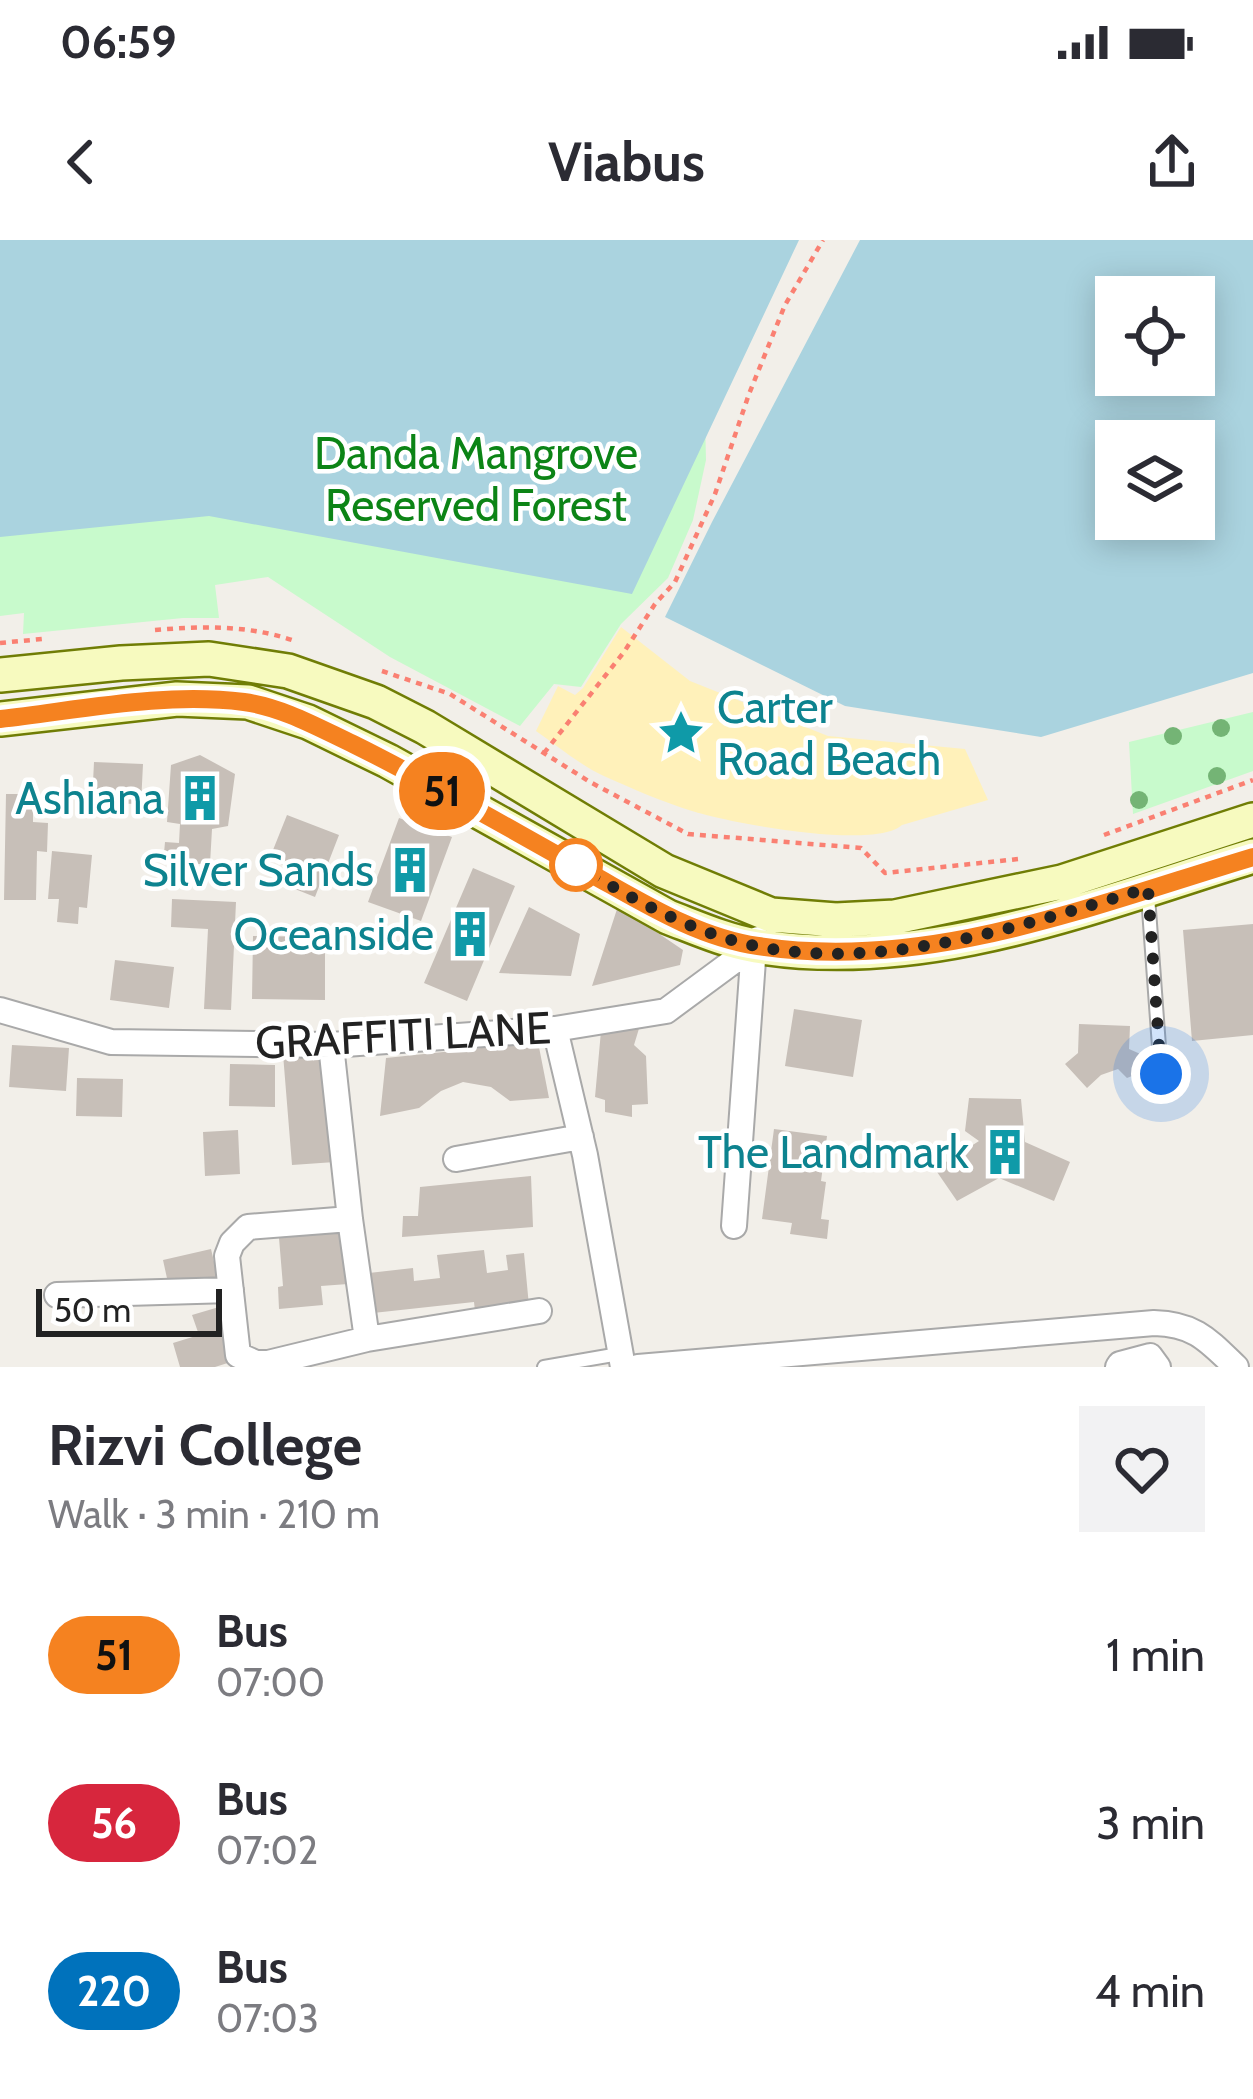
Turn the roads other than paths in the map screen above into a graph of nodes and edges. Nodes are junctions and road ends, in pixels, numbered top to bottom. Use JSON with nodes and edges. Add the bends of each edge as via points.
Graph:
{"nodes":[{"id":1,"x":0,"y":675,"type":"edge"},
{"id":2,"x":0,"y":719,"type":"edge"},
{"id":3,"x":1253,"y":820,"type":"edge"},
{"id":4,"x":1253,"y":856,"type":"edge"},
{"id":5,"x":1148,"y":888,"type":"junction"},
{"id":6,"x":771,"y":915,"type":"junction"},
{"id":7,"x":754,"y":946,"type":"junction"},
{"id":8,"x":0,"y":1010,"type":"edge"},
{"id":9,"x":555,"y":1029,"type":"junction"},
{"id":10,"x":331,"y":1045,"type":"junction"},
{"id":11,"x":1161,"y":1074,"type":"dead end"},
{"id":12,"x":581,"y":1137,"type":"junction"},
{"id":13,"x":456,"y":1159,"type":"dead end"},
{"id":14,"x":350,"y":1219,"type":"junction"},
{"id":15,"x":734,"y":1226,"type":"dead end"},
{"id":16,"x":231,"y":1290,"type":"junction"},
{"id":17,"x":57,"y":1295,"type":"dead end"},
{"id":18,"x":538,"y":1311,"type":"dead end"},
{"id":19,"x":367,"y":1339,"type":"junction"},
{"id":20,"x":627,"y":1363,"type":"edge"},
{"id":21,"x":544,"y":1367,"type":"edge"},
{"id":22,"x":1118,"y":1367,"type":"edge"},
{"id":23,"x":1158,"y":1367,"type":"edge"},
{"id":24,"x":1236,"y":1367,"type":"edge"}],
"edges":[{"from":1,"to":6,"type":"main road","via":[[209,659],[288,671],[376,702],[664,871]]},
{"from":2,"to":7,"type":"main road","via":[[177,699],[248,702],[388,761],[668,917]]},
{"from":3,"to":6,"type":"main road","via":[[1062,882],[895,917]]},
{"from":4,"to":5,"type":"main road"},
{"from":5,"to":7,"type":"main road","via":[[950,942],[876,952]]},
{"from":5,"to":11,"type":"lane"},
{"from":6,"to":7,"type":"street","name":"GRAFFITI LANE"},
{"from":7,"to":9,"type":"street","name":"GRAFFITI LANE","via":[[666,1011]]},
{"from":7,"to":15,"type":"street"},
{"from":8,"to":10,"type":"street","name":"GRAFFITI LANE","via":[[111,1042]]},
{"from":9,"to":10,"type":"street","name":"GRAFFITI LANE"},
{"from":9,"to":12,"type":"street"},
{"from":10,"to":14,"type":"street"},
{"from":12,"to":13,"type":"street"},
{"from":12,"to":20,"type":"street"},
{"from":14,"to":16,"type":"street","via":[[248,1227],[227,1256]]},
{"from":14,"to":19,"type":"street"},
{"from":16,"to":17,"type":"street"},
{"from":16,"to":19,"type":"street","via":[[238,1355],[256,1363]]},
{"from":18,"to":19,"type":"street"},
{"from":20,"to":21,"type":"lane"},
{"from":20,"to":24,"type":"street","via":[[1154,1323],[1195,1330]]},
{"from":22,"to":23,"type":"street","via":[[1150,1356]]}]}
